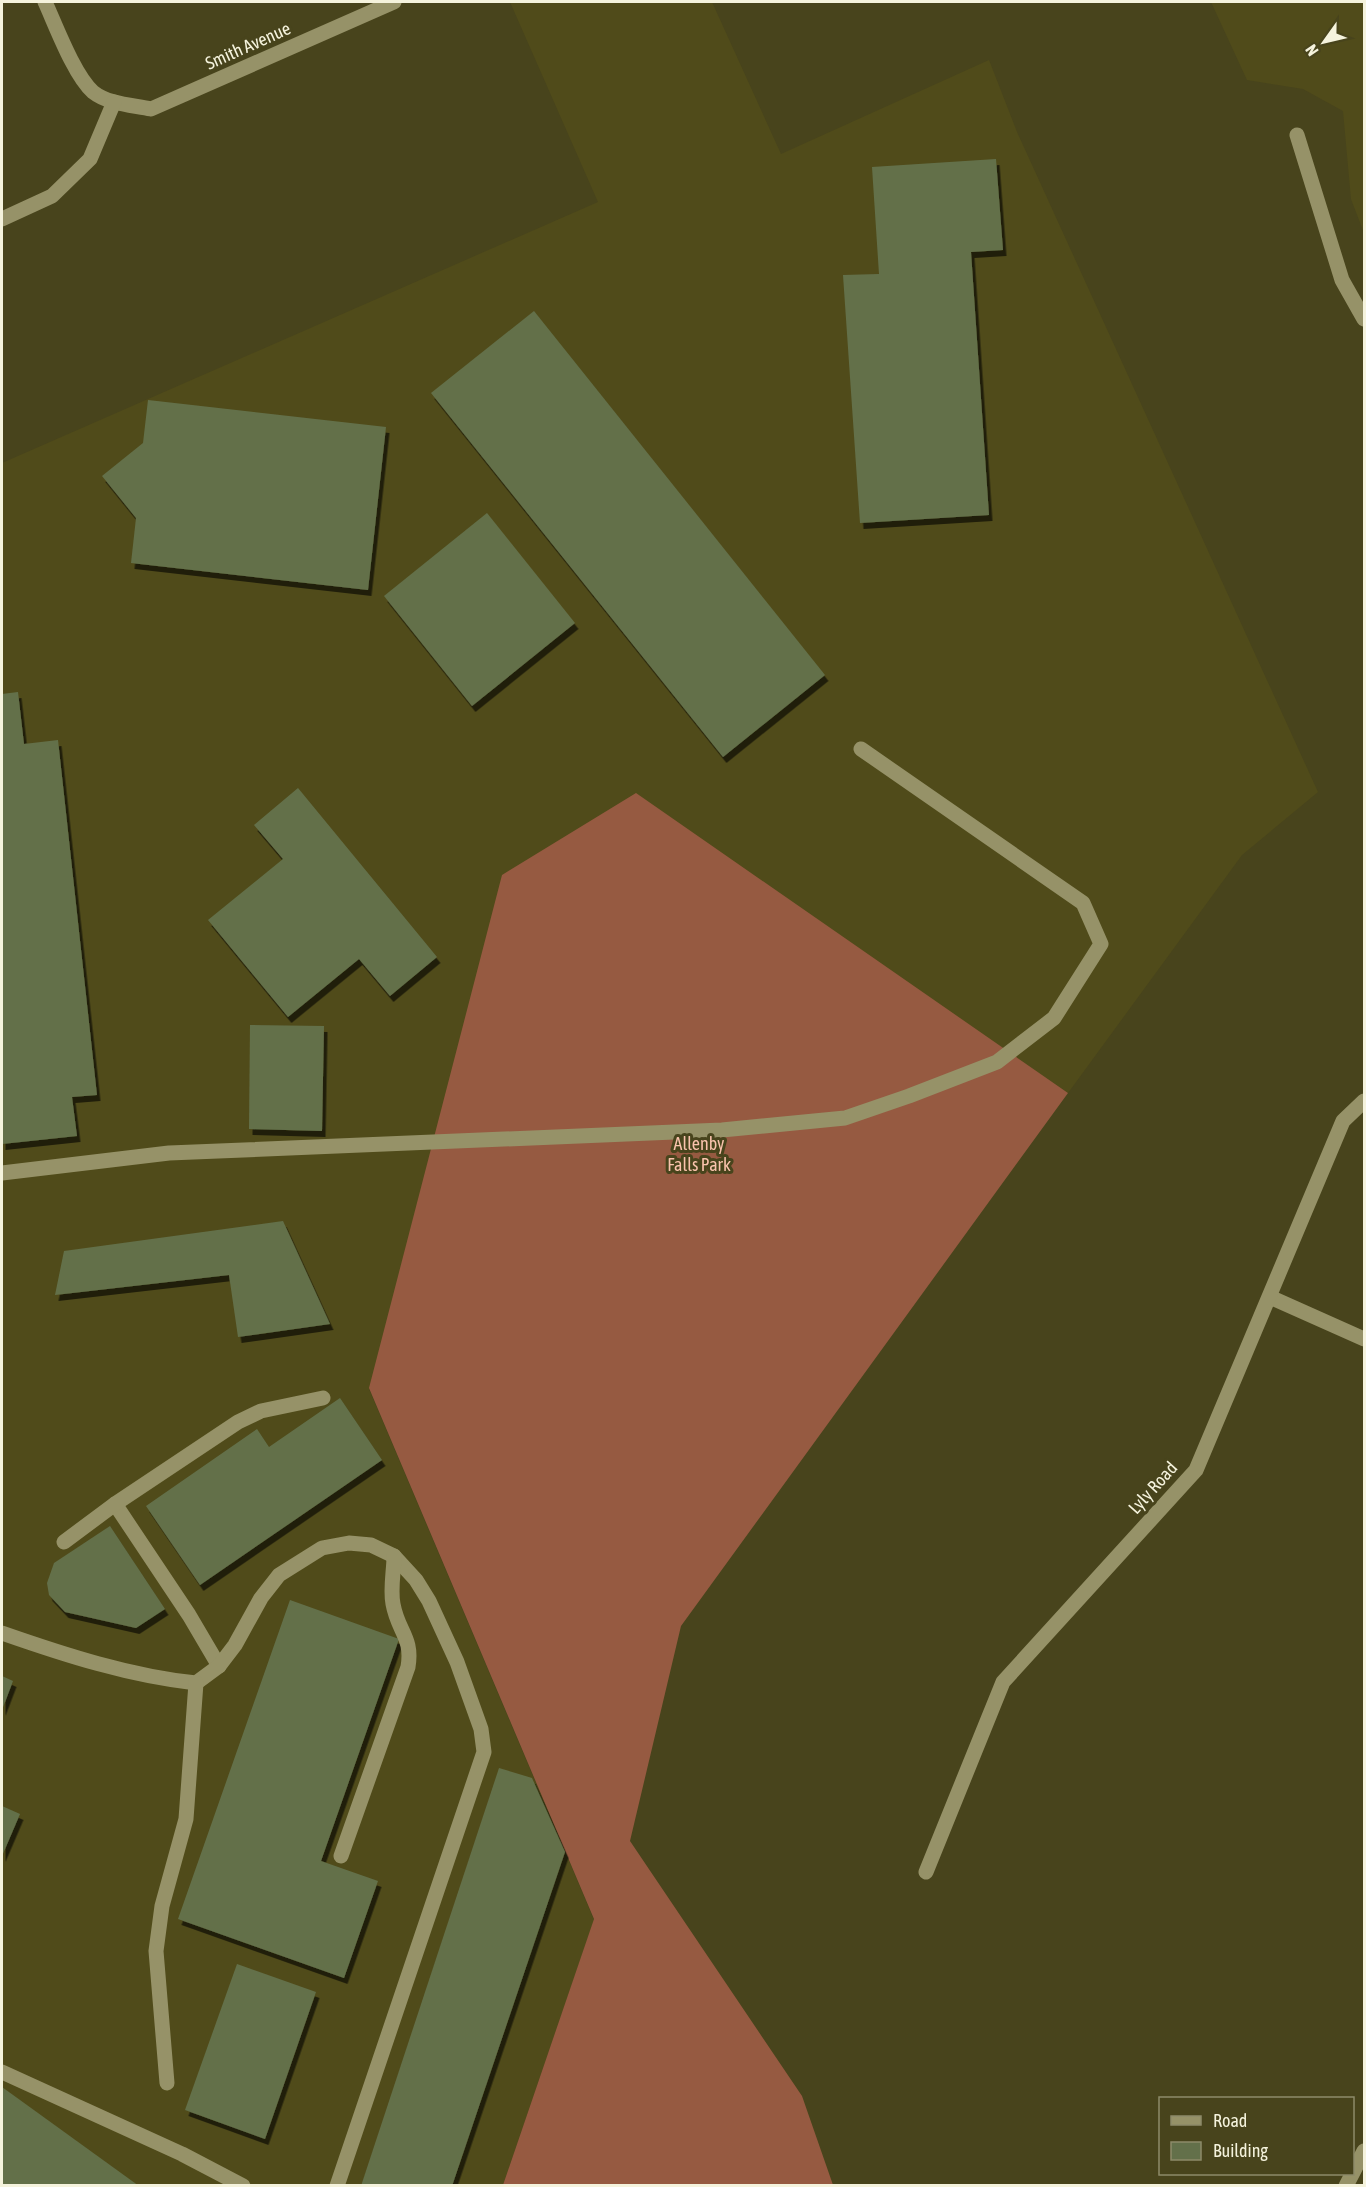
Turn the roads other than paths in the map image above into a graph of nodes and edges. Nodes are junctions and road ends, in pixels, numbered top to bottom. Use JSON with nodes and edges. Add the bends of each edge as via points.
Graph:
{"nodes":[{"id":1,"x":45,"y":2,"type":"edge"},
{"id":2,"x":394,"y":2,"type":"edge"},
{"id":3,"x":114,"y":102,"type":"junction"},
{"id":4,"x":1297,"y":135,"type":"dead end"},
{"id":5,"x":2,"y":219,"type":"edge"},
{"id":6,"x":1365,"y":319,"type":"edge"},
{"id":7,"x":861,"y":749,"type":"dead end"},
{"id":8,"x":1365,"y":1101,"type":"edge"},
{"id":9,"x":2,"y":1173,"type":"edge"},
{"id":10,"x":1270,"y":1297,"type":"junction"},
{"id":11,"x":1365,"y":1339,"type":"edge"},
{"id":12,"x":323,"y":1398,"type":"dead end"},
{"id":13,"x":115,"y":1504,"type":"junction"},
{"id":14,"x":64,"y":1542,"type":"dead end"},
{"id":15,"x":394,"y":1556,"type":"junction"},
{"id":16,"x":2,"y":1633,"type":"edge"},
{"id":17,"x":219,"y":1666,"type":"junction"},
{"id":18,"x":196,"y":1683,"type":"junction"},
{"id":19,"x":341,"y":1856,"type":"dead end"},
{"id":20,"x":926,"y":1872,"type":"dead end"},
{"id":21,"x":2,"y":2072,"type":"edge"},
{"id":22,"x":167,"y":2083,"type":"dead end"},
{"id":23,"x":1365,"y":2151,"type":"edge"},
{"id":24,"x":1354,"y":2171,"type":"edge"},
{"id":25,"x":243,"y":2186,"type":"edge"},
{"id":26,"x":337,"y":2186,"type":"edge"}],
"edges":[{"from":1,"to":3,"type":"street","name":"Smith Avenue","via":[[75,68],[93,92]]},
{"from":2,"to":3,"type":"street","name":"Smith Avenue","via":[[151,109]]},
{"from":3,"to":5,"type":"street","via":[[90,159],[51,196]]},
{"from":4,"to":6,"type":"street","via":[[1342,280]]},
{"from":7,"to":9,"type":"street","via":[[1083,903],[1101,944],[1054,1018],[997,1062],[845,1118],[722,1130],[169,1153]]},
{"from":8,"to":10,"type":"street","name":"Lyly Road","via":[[1343,1121]]},
{"from":10,"to":11,"type":"street"},
{"from":10,"to":20,"type":"street","name":"Lyly Road","via":[[1196,1470],[1003,1682]]},
{"from":12,"to":13,"type":"street","via":[[261,1411],[238,1422]]},
{"from":13,"to":14,"type":"street"},
{"from":13,"to":17,"type":"street"},
{"from":15,"to":17,"type":"street","via":[[371,1545],[349,1543],[322,1548],[279,1575]]},
{"from":15,"to":19,"type":"street","via":[[392,1600],[411,1651]]},
{"from":15,"to":26,"type":"street","via":[[429,1601],[457,1662],[481,1729],[484,1752]]},
{"from":16,"to":18,"type":"street","via":[[62,1654],[162,1680]]},
{"from":17,"to":18,"type":"street"},
{"from":18,"to":22,"type":"street","via":[[186,1819],[162,1906],[156,1951]]},
{"from":21,"to":25,"type":"street"},
{"from":23,"to":24,"type":"street"}]}
